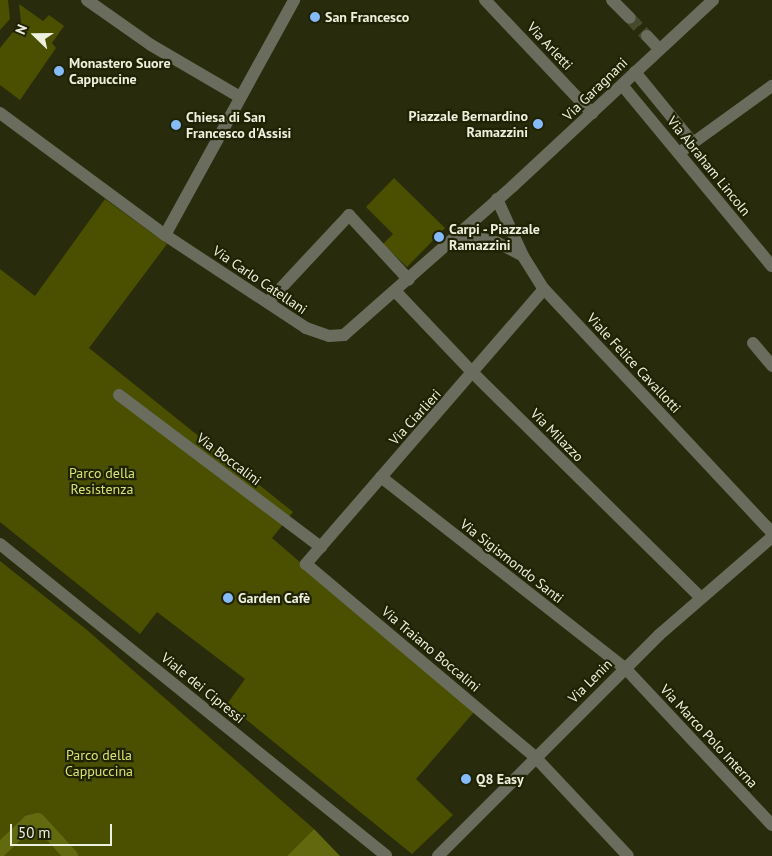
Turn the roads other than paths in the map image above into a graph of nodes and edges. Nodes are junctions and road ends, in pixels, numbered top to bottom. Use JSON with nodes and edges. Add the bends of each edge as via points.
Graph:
{"nodes":[{"id":1,"x":87,"y":0,"type":"edge"},
{"id":2,"x":294,"y":0,"type":"edge"},
{"id":3,"x":485,"y":0,"type":"edge"},
{"id":4,"x":612,"y":0,"type":"edge"},
{"id":5,"x":713,"y":0,"type":"edge"},
{"id":6,"x":630,"y":18,"type":"tunnel mouth"},
{"id":7,"x":647,"y":36,"type":"tunnel mouth"},
{"id":8,"x":659,"y":49,"type":"junction"},
{"id":9,"x":635,"y":72,"type":"junction"},
{"id":10,"x":622,"y":84,"type":"junction"},
{"id":11,"x":772,"y":86,"type":"edge"},
{"id":12,"x":240,"y":97,"type":"junction"},
{"id":13,"x":0,"y":113,"type":"edge"},
{"id":14,"x":592,"y":113,"type":"junction"},
{"id":15,"x":693,"y":143,"type":"junction"},
{"id":16,"x":680,"y":153,"type":"junction"},
{"id":17,"x":497,"y":199,"type":"junction"},
{"id":18,"x":165,"y":235,"type":"junction"},
{"id":19,"x":449,"y":243,"type":"junction"},
{"id":20,"x":522,"y":256,"type":"junction"},
{"id":21,"x":772,"y":266,"type":"edge"},
{"id":22,"x":409,"y":280,"type":"junction"},
{"id":23,"x":544,"y":289,"type":"junction"},
{"id":24,"x":396,"y":292,"type":"junction"},
{"id":25,"x":268,"y":302,"type":"junction"},
{"id":26,"x":752,"y":343,"type":"dead end"},
{"id":27,"x":772,"y":366,"type":"edge"},
{"id":28,"x":474,"y":373,"type":"junction"},
{"id":29,"x":119,"y":395,"type":"dead end"},
{"id":30,"x":381,"y":477,"type":"junction"},
{"id":31,"x":772,"y":535,"type":"edge"},
{"id":32,"x":0,"y":544,"type":"edge"},
{"id":33,"x":321,"y":547,"type":"junction"},
{"id":34,"x":306,"y":564,"type":"joint"},
{"id":35,"x":700,"y":597,"type":"junction"},
{"id":36,"x":625,"y":668,"type":"junction"},
{"id":37,"x":536,"y":758,"type":"junction"},
{"id":38,"x":772,"y":825,"type":"edge"},
{"id":39,"x":386,"y":856,"type":"edge"},
{"id":40,"x":438,"y":856,"type":"edge"},
{"id":41,"x":628,"y":856,"type":"edge"}],
"edges":[{"from":1,"to":12,"type":"street","via":[[151,45]]},
{"from":2,"to":12,"type":"street"},
{"from":3,"to":14,"type":"street","name":"Via Arletti"},
{"from":4,"to":6,"type":"street"},
{"from":5,"to":8,"type":"street","name":"Via Garagnani"},
{"from":7,"to":8,"type":"street"},
{"from":8,"to":9,"type":"street","name":"Via Garagnani"},
{"from":9,"to":10,"type":"street","name":"Via Garagnani"},
{"from":9,"to":15,"type":"street","name":"Via Abraham Lincoln"},
{"from":10,"to":14,"type":"street","name":"Via Garagnani"},
{"from":10,"to":16,"type":"street","name":"Via Abraham Lincoln"},
{"from":11,"to":15,"type":"street"},
{"from":12,"to":18,"type":"street"},
{"from":13,"to":18,"type":"street","name":"Via Carlo Catellani"},
{"from":14,"to":17,"type":"street","name":"Via Garagnani"},
{"from":15,"to":16,"type":"street"},
{"from":16,"to":21,"type":"street","name":"Via Abraham Lincoln"},
{"from":17,"to":19,"type":"street","name":"Via Carlo Catellani"},
{"from":17,"to":20,"type":"street","name":"Viale Felice Cavallotti"},
{"from":18,"to":25,"type":"street","name":"Via Carlo Catellani"},
{"from":19,"to":20,"type":"street","via":[[476,237],[496,242]]},
{"from":19,"to":22,"type":"street","name":"Via Carlo Catellani"},
{"from":20,"to":23,"type":"street","name":"Viale Felice Cavallotti"},
{"from":22,"to":24,"type":"street","name":"Via Carlo Catellani"},
{"from":22,"to":25,"type":"street","via":[[349,215]]},
{"from":23,"to":28,"type":"street","name":"Via Ciarlieri"},
{"from":23,"to":31,"type":"street","name":"Viale Felice Cavallotti"},
{"from":24,"to":25,"type":"street","name":"Via Carlo Catellani","via":[[344,335],[329,336],[306,328]]},
{"from":24,"to":28,"type":"street","name":"Via Milazzo"},
{"from":26,"to":27,"type":"street"},
{"from":28,"to":30,"type":"street","name":"Via Ciarlieri"},
{"from":28,"to":35,"type":"street","name":"Via Milazzo"},
{"from":29,"to":33,"type":"street","name":"Via Boccalini"},
{"from":30,"to":33,"type":"street","name":"Via Ciarlieri"},
{"from":30,"to":36,"type":"street","name":"Via Sigismondo Santi"},
{"from":31,"to":35,"type":"street","name":"Via Lenin"},
{"from":32,"to":39,"type":"street","name":"Viale dei Cipressi"},
{"from":33,"to":34,"type":"street","name":"Via Ciarlieri"},
{"from":34,"to":37,"type":"street","name":"Via Traiano Boccalini"},
{"from":35,"to":36,"type":"street","name":"Via Lenin"},
{"from":36,"to":37,"type":"street","name":"Via Lenin"},
{"from":36,"to":38,"type":"street","name":"Via Marco Polo Interna"},
{"from":37,"to":40,"type":"street","name":"Via Lenin"},
{"from":37,"to":41,"type":"street","name":"Via Traiano Boccalini"}]}
